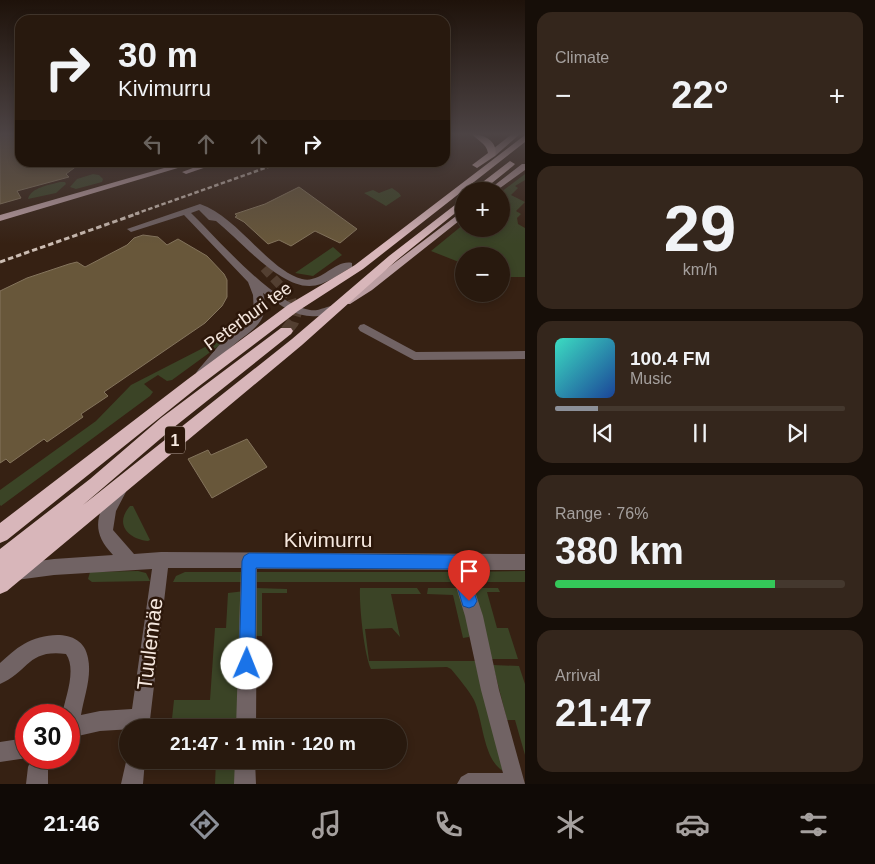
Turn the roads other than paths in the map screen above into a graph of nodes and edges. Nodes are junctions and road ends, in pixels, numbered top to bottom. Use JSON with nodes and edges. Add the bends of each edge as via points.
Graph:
{"nodes":[{"id":1,"x":166,"y":171,"type":"edge"},
{"id":2,"x":189,"y":171,"type":"edge"},
{"id":3,"x":471,"y":171,"type":"edge"},
{"id":4,"x":486,"y":171,"type":"edge"},
{"id":5,"x":502,"y":171,"type":"edge"},
{"id":6,"x":519,"y":171,"type":"edge"},
{"id":7,"x":487,"y":182,"type":"edge"},
{"id":8,"x":503,"y":182,"type":"edge"},
{"id":9,"x":147,"y":183,"type":"dead end"},
{"id":10,"x":455,"y":208,"type":"edge"},
{"id":11,"x":204,"y":210,"type":"junction"},
{"id":12,"x":186,"y":212,"type":"junction"},
{"id":13,"x":0,"y":218,"type":"edge"},
{"id":14,"x":455,"y":221,"type":"edge"},
{"id":15,"x":131,"y":229,"type":"dead end"},
{"id":16,"x":349,"y":265,"type":"junction"},
{"id":17,"x":264,"y":268,"type":"tunnel mouth"},
{"id":18,"x":253,"y":281,"type":"junction"},
{"id":19,"x":317,"y":292,"type":"junction"},
{"id":20,"x":293,"y":308,"type":"junction"},
{"id":21,"x":336,"y":308,"type":"junction"},
{"id":22,"x":364,"y":328,"type":"dead end"},
{"id":23,"x":286,"y":331,"type":"tunnel mouth"},
{"id":24,"x":525,"y":355,"type":"edge"},
{"id":25,"x":193,"y":383,"type":"junction"},
{"id":26,"x":125,"y":482,"type":"junction"},
{"id":27,"x":0,"y":534,"type":"edge"},
{"id":28,"x":161,"y":560,"type":"junction"},
{"id":29,"x":249,"y":561,"type":"junction"},
{"id":30,"x":131,"y":562,"type":"junction"},
{"id":31,"x":457,"y":562,"type":"junction"},
{"id":32,"x":525,"y":562,"type":"edge"},
{"id":33,"x":5,"y":572,"type":"edge"},
{"id":34,"x":0,"y":675,"type":"edge"},
{"id":35,"x":74,"y":704,"type":"edge"},
{"id":36,"x":141,"y":719,"type":"edge"},
{"id":37,"x":246,"y":719,"type":"edge"},
{"id":38,"x":119,"y":722,"type":"edge"},
{"id":39,"x":80,"y":726,"type":"edge"},
{"id":40,"x":15,"y":750,"type":"edge"},
{"id":41,"x":0,"y":752,"type":"edge"},
{"id":42,"x":38,"y":769,"type":"edge"},
{"id":43,"x":134,"y":769,"type":"edge"},
{"id":44,"x":245,"y":769,"type":"edge"},
{"id":45,"x":515,"y":783,"type":"edge"},
{"id":46,"x":37,"y":784,"type":"edge"},
{"id":47,"x":132,"y":784,"type":"edge"},
{"id":48,"x":245,"y":784,"type":"edge"},
{"id":49,"x":468,"y":784,"type":"edge"}],
"edges":[{"from":1,"to":13,"type":"main road"},
{"from":2,"to":9,"type":"main road"},
{"from":3,"to":16,"type":"highway","number":"1"},
{"from":4,"to":19,"type":"highway","name":"Peterburi tee","via":[[387,246]]},
{"from":5,"to":7,"type":"highway"},
{"from":6,"to":8,"type":"main road"},
{"from":10,"to":21,"type":"highway"},
{"from":11,"to":12,"type":"street"},
{"from":11,"to":16,"type":"street","via":[[229,225],[296,282],[312,282]]},
{"from":11,"to":17,"type":"street"},
{"from":12,"to":15,"type":"street"},
{"from":12,"to":18,"type":"street"},
{"from":14,"to":21,"type":"main road","number":"1","via":[[368,288]]},
{"from":16,"to":19,"type":"highway","number":"1"},
{"from":18,"to":20,"type":"street"},
{"from":18,"to":25,"type":"street","via":[[262,308],[258,319],[226,346]]},
{"from":19,"to":20,"type":"highway","name":"Peterburi tee","number":"1"},
{"from":20,"to":21,"type":"street","via":[[309,314]]},
{"from":20,"to":25,"type":"highway","name":"Peterburi tee","number":"1"},
{"from":21,"to":26,"type":"highway","number":"1"},
{"from":22,"to":24,"type":"street","via":[[414,356]]},
{"from":23,"to":33,"type":"highway","via":[[167,423],[89,490]]},
{"from":25,"to":27,"type":"highway","name":"Peterburi tee","number":"1"},
{"from":26,"to":30,"type":"street","via":[[109,510],[105,527],[107,536]]},
{"from":26,"to":33,"type":"highway","number":"1"},
{"from":28,"to":29,"type":"street","name":"Kivimurru"},
{"from":28,"to":30,"type":"street","name":"Kivimurru"},
{"from":28,"to":36,"type":"street","name":"Tuulemäe"},
{"from":29,"to":31,"type":"street","name":"Kivimurru"},
{"from":29,"to":37,"type":"street"},
{"from":30,"to":33,"type":"street","name":"Kivimurru"},
{"from":31,"to":32,"type":"street","name":"Kivimurru"},
{"from":31,"to":45,"type":"street","via":[[474,616]]},
{"from":34,"to":35,"type":"street","via":[[32,648],[54,643],[71,646],[79,657],[80,671]]},
{"from":38,"to":39,"type":"street","via":[[100,721]]},
{"from":40,"to":41,"type":"street"},
{"from":42,"to":46,"type":"street"},
{"from":43,"to":47,"type":"street"},
{"from":44,"to":48,"type":"street"},
{"from":45,"to":49,"type":"street"}]}
